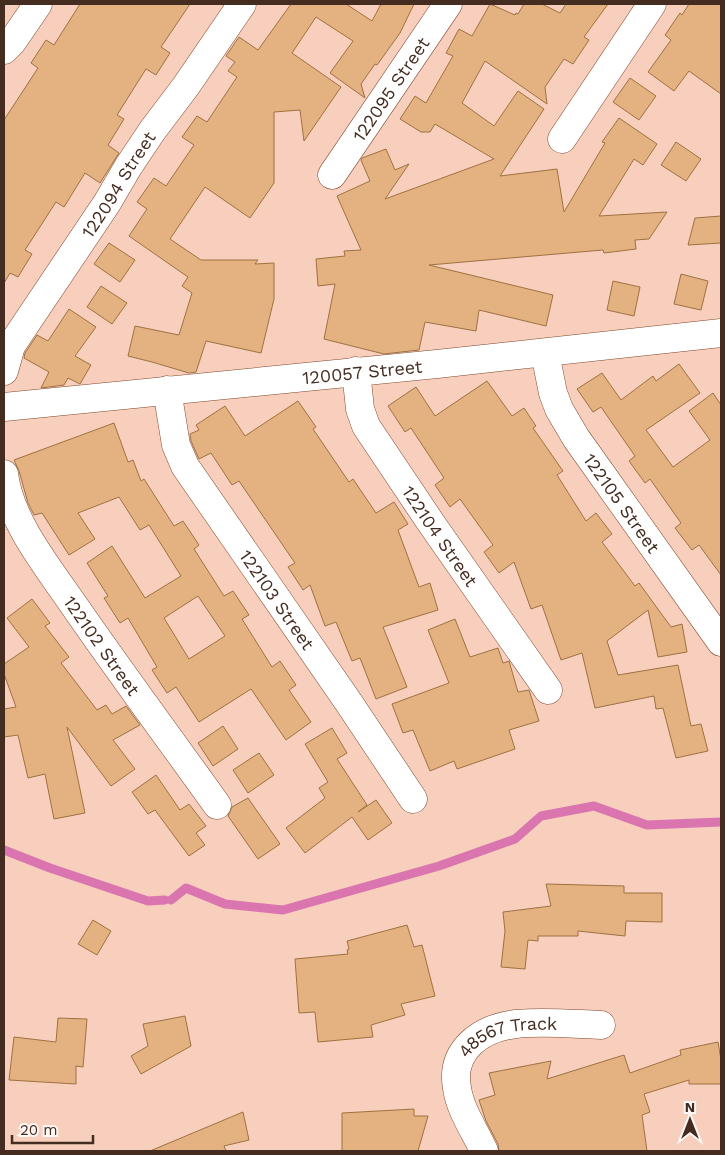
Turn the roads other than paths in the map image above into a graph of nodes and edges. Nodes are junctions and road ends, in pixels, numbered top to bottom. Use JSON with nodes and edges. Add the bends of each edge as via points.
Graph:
{"nodes":[{"id":1,"x":38,"y":4,"type":"edge"},
{"id":2,"x":242,"y":4,"type":"edge"},
{"id":3,"x":448,"y":4,"type":"edge"},
{"id":4,"x":652,"y":4,"type":"edge"},
{"id":5,"x":4,"y":50,"type":"edge"},
{"id":6,"x":562,"y":139,"type":"dead end"},
{"id":7,"x":332,"y":175,"type":"dead end"},
{"id":8,"x":721,"y":333,"type":"edge"},
{"id":9,"x":545,"y":353,"type":"junction"},
{"id":10,"x":4,"y":371,"type":"edge"},
{"id":11,"x":356,"y":371,"type":"junction"},
{"id":12,"x":167,"y":390,"type":"junction"},
{"id":13,"x":4,"y":407,"type":"edge"},
{"id":14,"x":4,"y":474,"type":"edge"},
{"id":15,"x":721,"y":642,"type":"edge"},
{"id":16,"x":548,"y":690,"type":"dead end"},
{"id":17,"x":413,"y":799,"type":"dead end"},
{"id":18,"x":217,"y":805,"type":"dead end"},
{"id":19,"x":601,"y":1025,"type":"dead end"},
{"id":20,"x":484,"y":1151,"type":"edge"}],
"edges":[{"from":1,"to":5,"type":"street"},
{"from":2,"to":10,"type":"street","name":"122094 Street","via":[[152,131],[11,346]]},
{"from":3,"to":7,"type":"street","name":"122095 Street"},
{"from":4,"to":6,"type":"street"},
{"from":8,"to":9,"type":"street","name":"120057 Street"},
{"from":9,"to":11,"type":"street","name":"120057 Street"},
{"from":9,"to":15,"type":"street","name":"122105 Street","via":[[553,393],[576,438]]},
{"from":11,"to":12,"type":"street","name":"120057 Street"},
{"from":11,"to":16,"type":"street","name":"122104 Street","via":[[360,409],[370,433]]},
{"from":12,"to":13,"type":"street","name":"120057 Street"},
{"from":12,"to":17,"type":"street","name":"122103 Street","via":[[176,445],[186,466]]},
{"from":14,"to":18,"type":"street","name":"122102 Street","via":[[12,507],[27,534],[114,664]]},
{"from":19,"to":20,"type":"street","name":"48567 Track","via":[[515,1024],[491,1031],[465,1047],[457,1060],[456,1087]]}]}
